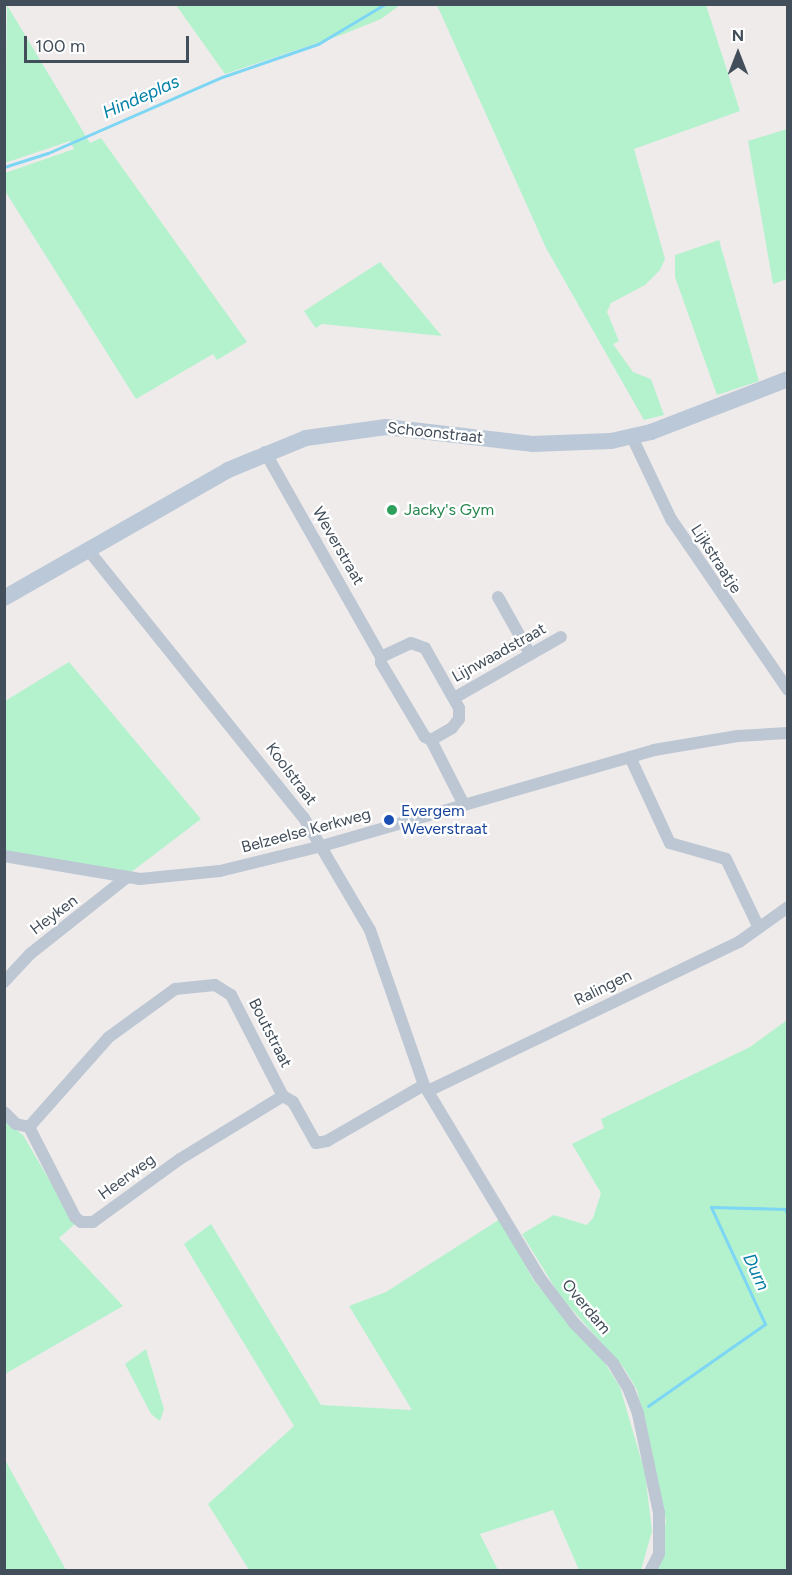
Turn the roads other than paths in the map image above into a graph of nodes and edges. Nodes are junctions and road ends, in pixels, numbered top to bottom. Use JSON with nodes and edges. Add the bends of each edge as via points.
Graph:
{"nodes":[{"id":1,"x":788,"y":379,"type":"edge"},
{"id":2,"x":632,"y":437,"type":"junction"},
{"id":3,"x":266,"y":452,"type":"junction"},
{"id":4,"x":89,"y":550,"type":"junction"},
{"id":5,"x":498,"y":597,"type":"dead end"},
{"id":6,"x":4,"y":598,"type":"edge"},
{"id":7,"x":561,"y":638,"type":"dead end"},
{"id":8,"x":530,"y":654,"type":"junction"},
{"id":9,"x":381,"y":657,"type":"junction"},
{"id":10,"x":788,"y":690,"type":"edge"},
{"id":11,"x":454,"y":698,"type":"junction"},
{"id":12,"x":788,"y":733,"type":"edge"},
{"id":13,"x":431,"y":740,"type":"junction"},
{"id":14,"x":630,"y":757,"type":"junction"},
{"id":15,"x":463,"y":803,"type":"junction"},
{"id":16,"x":322,"y":846,"type":"junction"},
{"id":17,"x":4,"y":856,"type":"edge"},
{"id":18,"x":126,"y":878,"type":"junction"},
{"id":19,"x":788,"y":907,"type":"edge"},
{"id":20,"x":759,"y":928,"type":"junction"},
{"id":21,"x":4,"y":982,"type":"edge"},
{"id":22,"x":426,"y":1088,"type":"junction"},
{"id":23,"x":283,"y":1096,"type":"junction"},
{"id":24,"x":4,"y":1112,"type":"edge"},
{"id":25,"x":29,"y":1127,"type":"junction"},
{"id":26,"x":651,"y":1570,"type":"edge"}],
"edges":[{"from":1,"to":2,"type":"street","name":"Schoonstraat"},
{"from":2,"to":3,"type":"street","name":"Schoonstraat","via":[[584,444],[532,444],[386,427],[325,434]]},
{"from":2,"to":10,"type":"street","name":"Lijkstraatje","via":[[671,519]]},
{"from":3,"to":4,"type":"street","name":"Schoonstraat"},
{"from":3,"to":9,"type":"street","name":"Weverstraat"},
{"from":4,"to":6,"type":"street","name":"Schoonstraat"},
{"from":4,"to":16,"type":"street","name":"Koolstraat","via":[[279,782]]},
{"from":5,"to":8,"type":"street"},
{"from":7,"to":8,"type":"street","name":"Lijnwaadstraat"},
{"from":8,"to":11,"type":"street","name":"Lijnwaadstraat"},
{"from":9,"to":11,"type":"street","via":[[411,643],[421,645]]},
{"from":9,"to":13,"type":"street","name":"Weverstraat","via":[[425,737]]},
{"from":11,"to":13,"type":"street","via":[[459,719]]},
{"from":12,"to":14,"type":"street","name":"Belzeelse Kerkweg","via":[[691,742]]},
{"from":13,"to":15,"type":"street","name":"Weverstraat"},
{"from":14,"to":15,"type":"street","name":"Belzeelse Kerkweg"},
{"from":14,"to":20,"type":"street","via":[[670,843],[680,849],[726,859]]},
{"from":15,"to":16,"type":"street","name":"Belzeelse Kerkweg"},
{"from":16,"to":18,"type":"street","name":"Belzeelse Kerkweg","via":[[220,871]]},
{"from":16,"to":22,"type":"street","name":"Koolstraat","via":[[370,930]]},
{"from":17,"to":18,"type":"street","name":"Belzeelse Kerkweg"},
{"from":18,"to":21,"type":"street","name":"Heyken","via":[[30,954]]},
{"from":19,"to":20,"type":"street","name":"Ralingen"},
{"from":20,"to":22,"type":"street","name":"Ralingen","via":[[739,942]]},
{"from":22,"to":23,"type":"street","name":"Boutstraat","via":[[320,1143],[309,1136],[293,1102]]},
{"from":22,"to":26,"type":"street","name":"Overdam","via":[[540,1278],[574,1323],[613,1363],[629,1390],[659,1513],[659,1554]]},
{"from":23,"to":25,"type":"street","name":"Heerweg","via":[[180,1159],[93,1222],[81,1222],[75,1217]]},
{"from":23,"to":25,"type":"street","name":"Boutstraat","via":[[231,995],[215,985],[170,992],[109,1037]]},
{"from":24,"to":25,"type":"street","via":[[16,1124]]}]}
